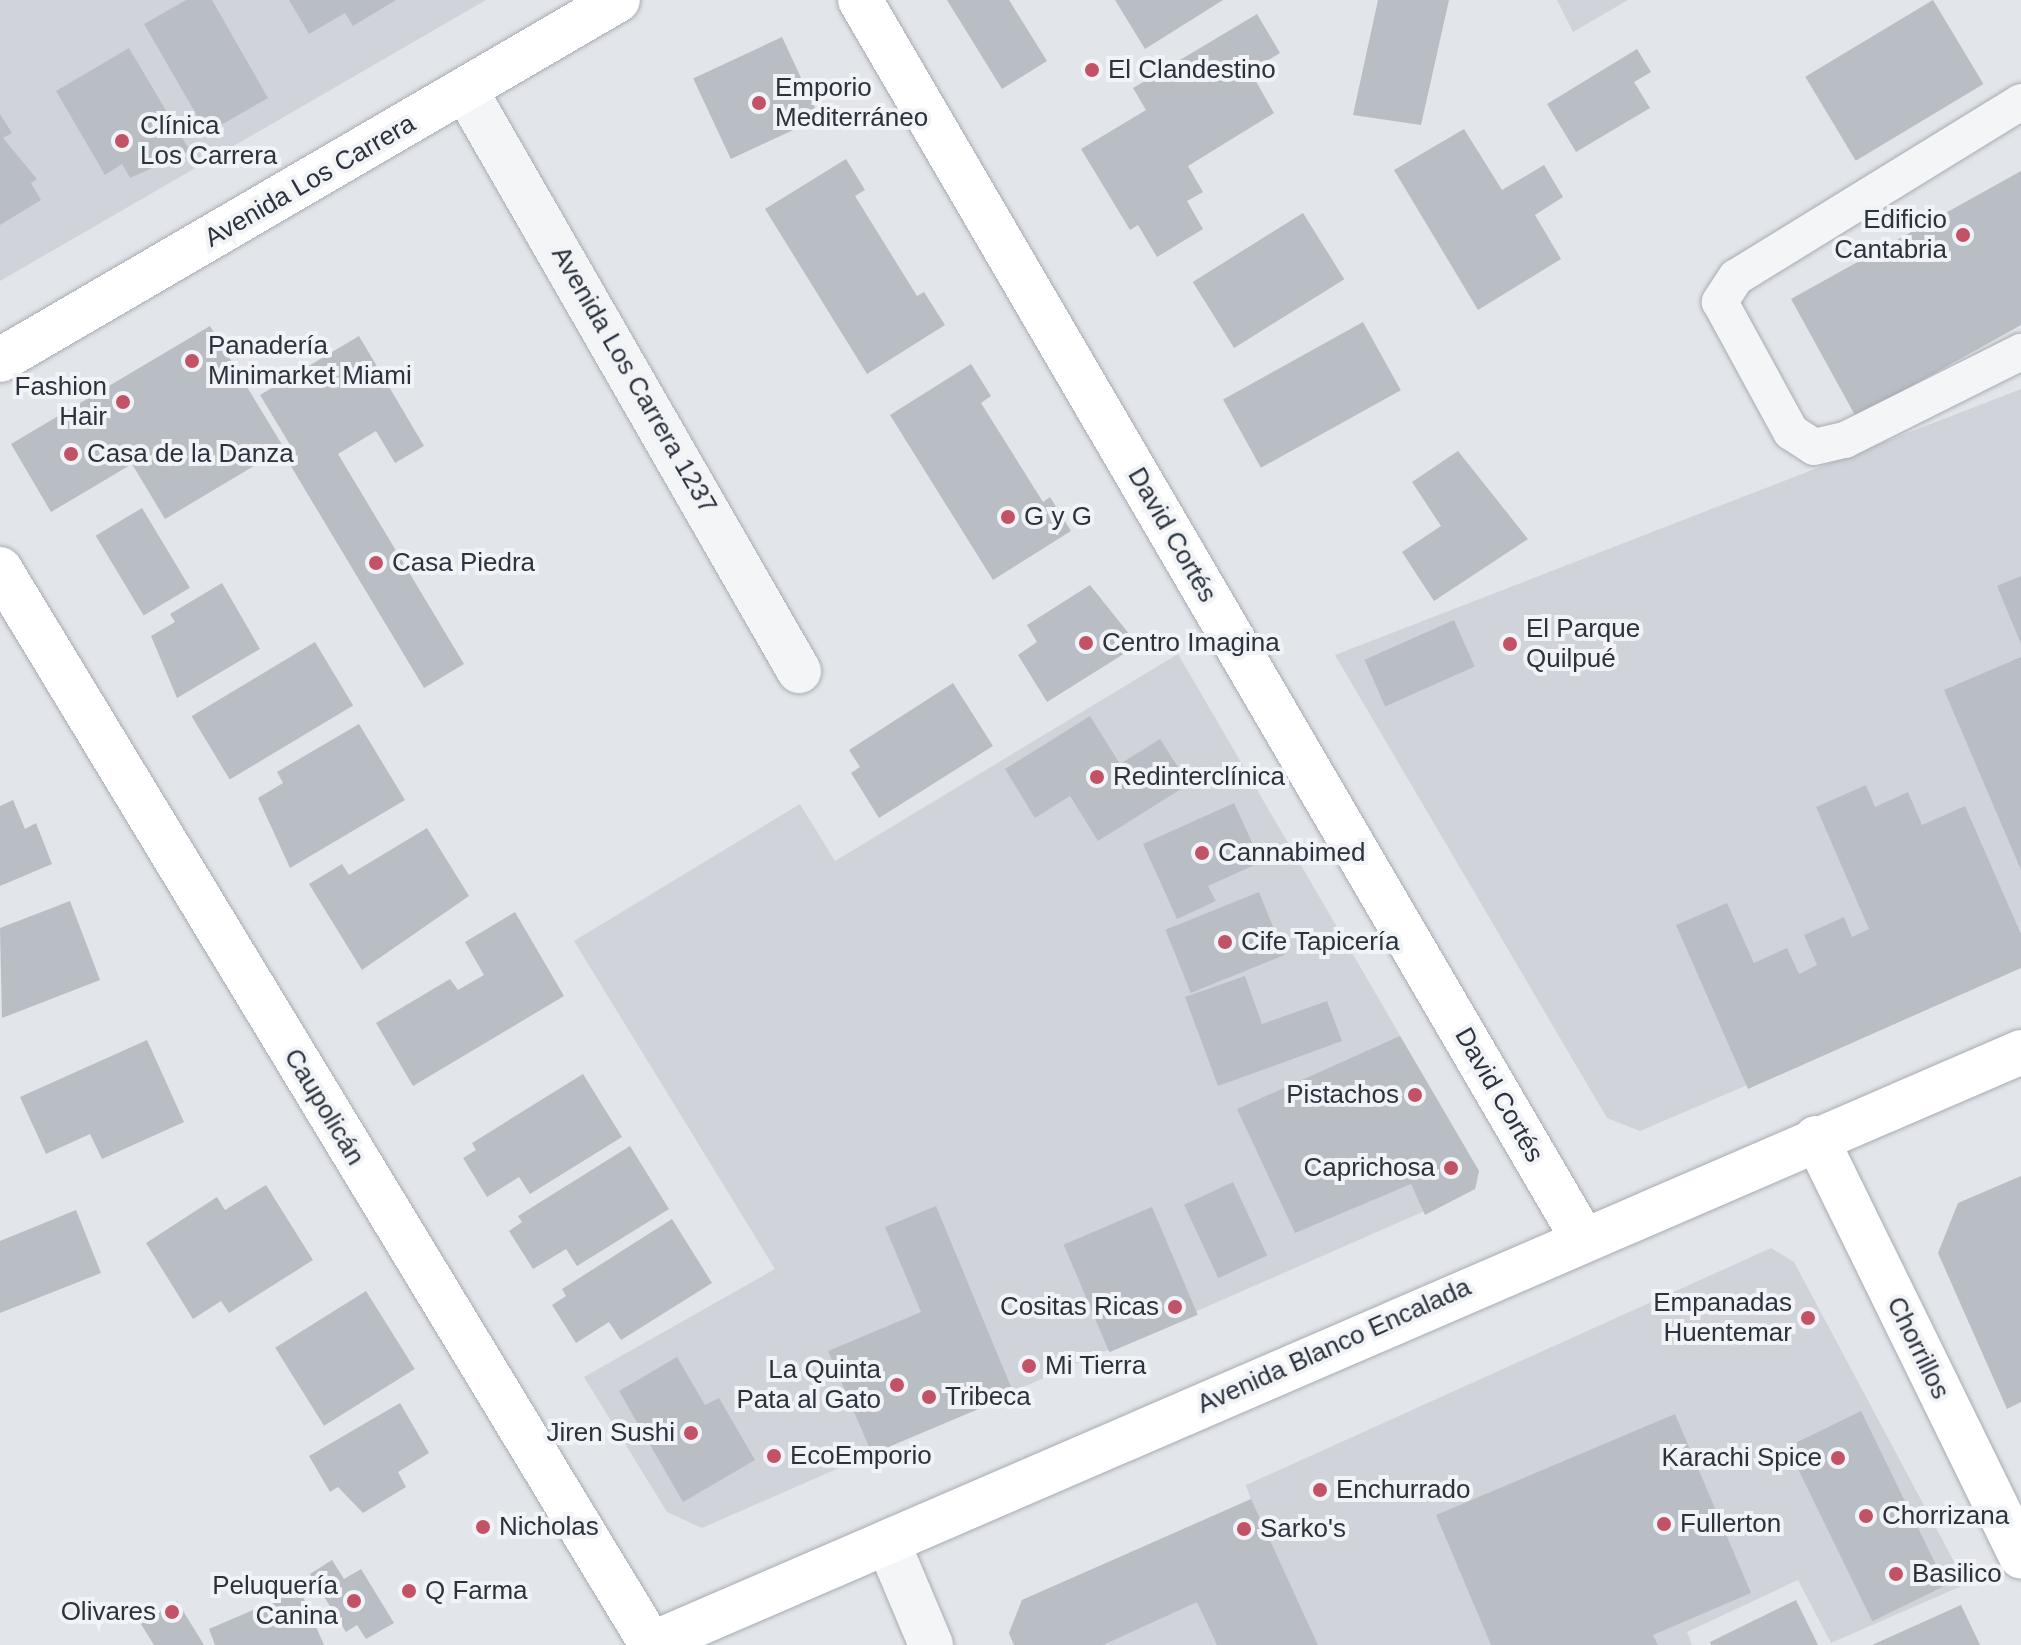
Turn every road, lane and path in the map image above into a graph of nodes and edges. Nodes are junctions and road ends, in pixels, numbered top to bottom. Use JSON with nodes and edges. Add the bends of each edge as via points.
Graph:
{"nodes":[{"id":1,"x":618,"y":0,"type":"edge"},
{"id":2,"x":860,"y":0,"type":"edge"},
{"id":3,"x":466,"y":91,"type":"junction"},
{"id":4,"x":2021,"y":102,"type":"edge"},
{"id":5,"x":2021,"y":352,"type":"edge"},
{"id":6,"x":0,"y":360,"type":"edge"},
{"id":7,"x":0,"y":569,"type":"edge"},
{"id":8,"x":799,"y":671,"type":"dead end"},
{"id":9,"x":2021,"y":1052,"type":"edge"},
{"id":10,"x":1816,"y":1138,"type":"junction"},
{"id":11,"x":1581,"y":1236,"type":"junction"},
{"id":12,"x":888,"y":1543,"type":"junction"},
{"id":13,"x":2021,"y":1556,"type":"edge"},
{"id":14,"x":650,"y":1645,"type":"edge"},
{"id":15,"x":931,"y":1645,"type":"edge"}],
"edges":[{"from":1,"to":3,"type":"street","name":"Avenida Los Carrera"},
{"from":2,"to":11,"type":"street","name":"David Cortés"},
{"from":3,"to":6,"type":"street","name":"Avenida Los Carrera"},
{"from":3,"to":8,"type":"street","name":"Avenida Los Carrera 1237"},
{"from":4,"to":5,"type":"lane","via":[[1736,277],[1720,302],[1791,432],[1814,447],[1845,440]]},
{"from":7,"to":14,"type":"street","name":"Caupolicán"},
{"from":9,"to":10,"type":"street","name":"Avenida Blanco Encalada"},
{"from":10,"to":11,"type":"street","name":"Avenida Blanco Encalada"},
{"from":10,"to":13,"type":"street","name":"Chorrillos"},
{"from":11,"to":12,"type":"street","name":"Avenida Blanco Encalada"},
{"from":12,"to":14,"type":"street","name":"Avenida Blanco Encalada"},
{"from":12,"to":15,"type":"street"}]}
